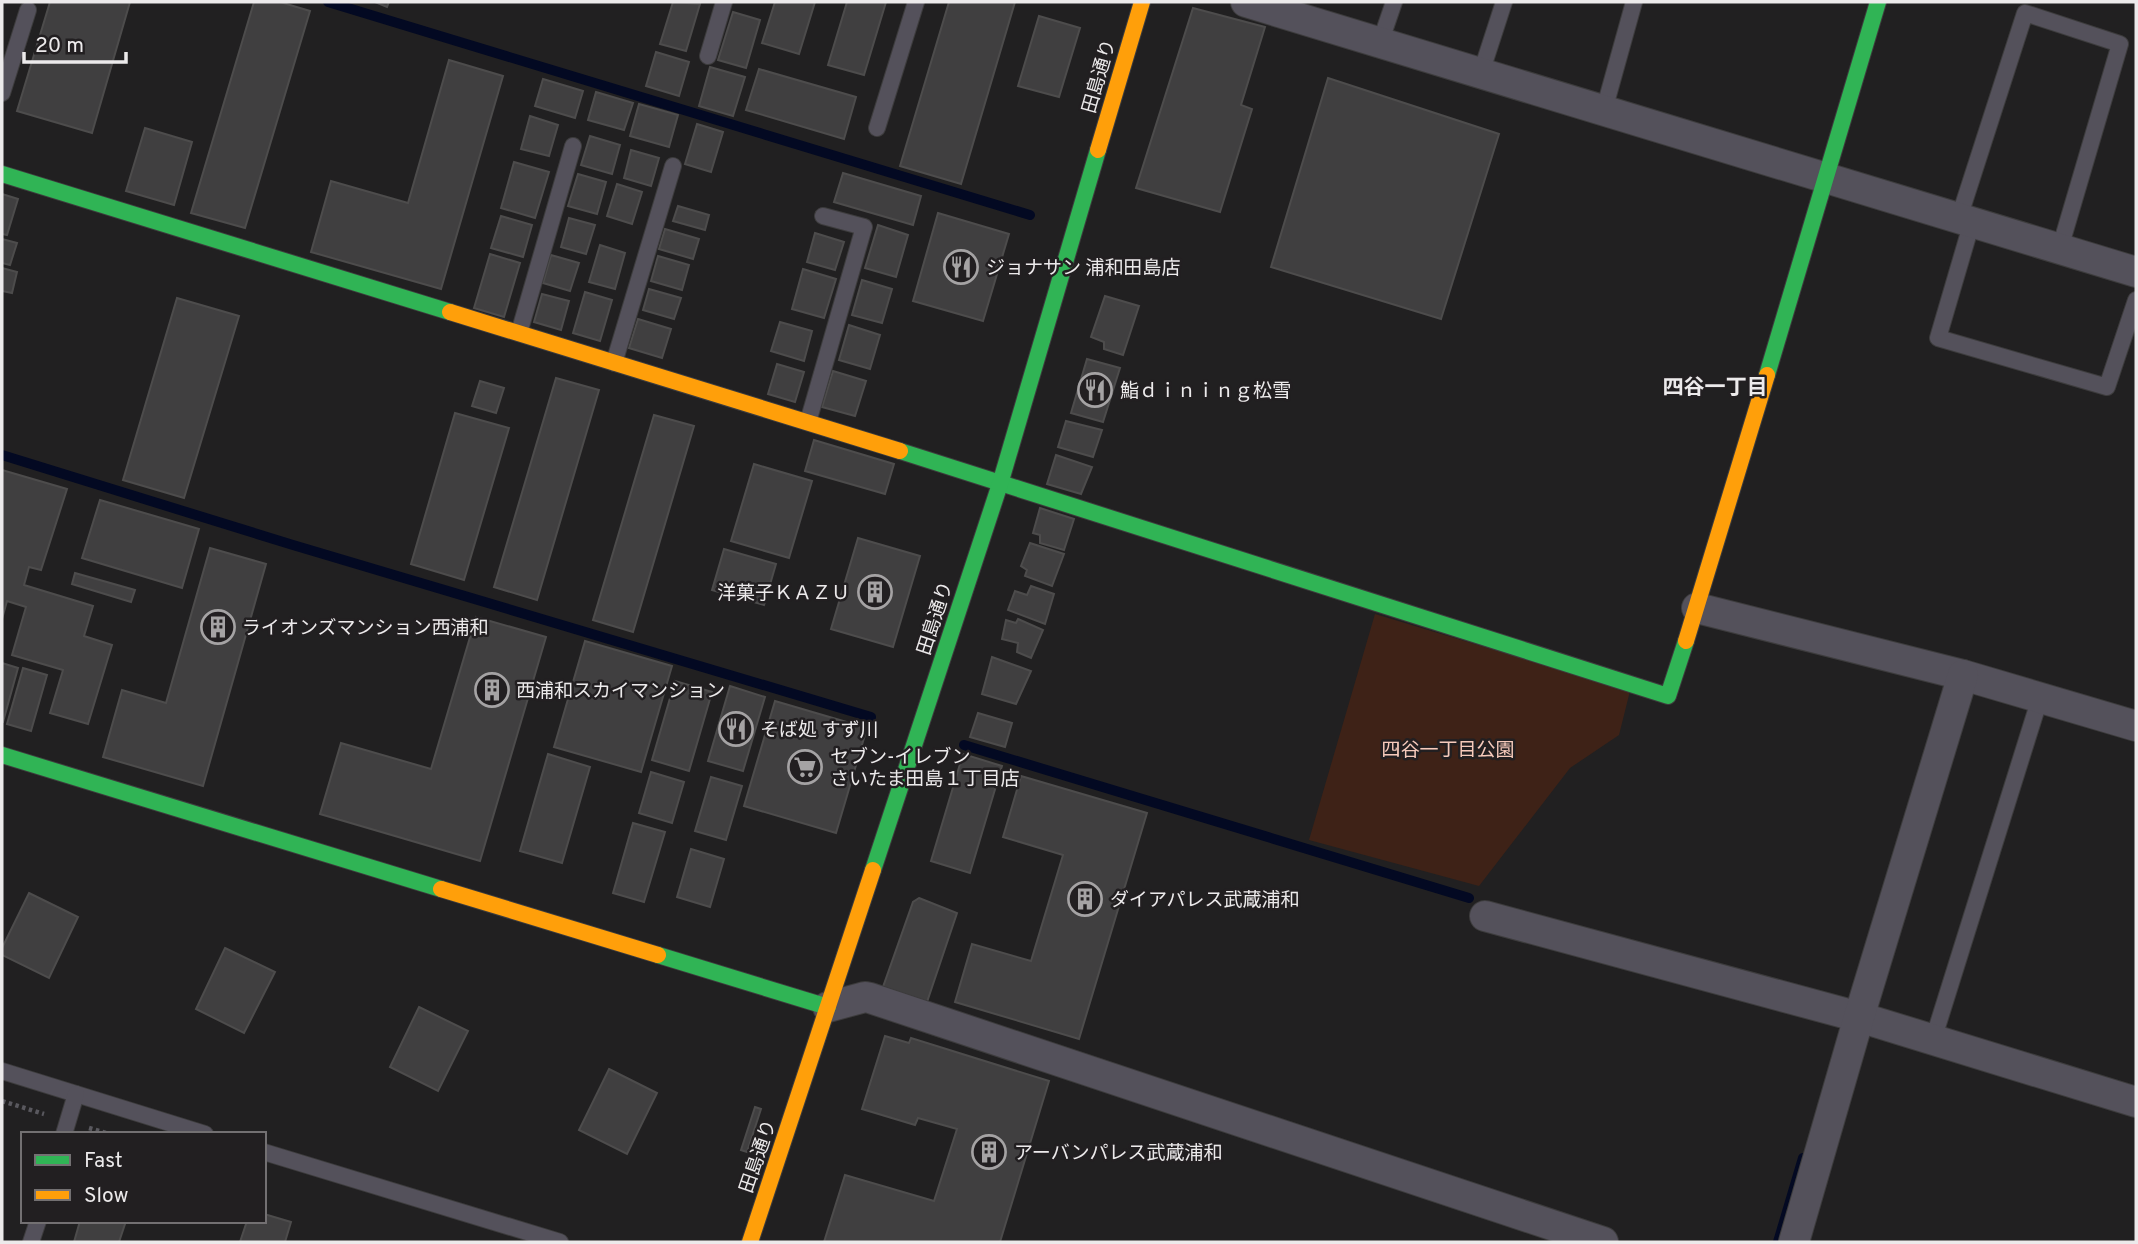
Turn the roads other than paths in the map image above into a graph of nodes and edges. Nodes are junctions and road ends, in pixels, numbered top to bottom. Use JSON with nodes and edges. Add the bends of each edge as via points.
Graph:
{"nodes":[{"id":1,"x":724,"y":2,"type":"edge"},
{"id":2,"x":916,"y":2,"type":"edge"},
{"id":3,"x":1142,"y":2,"type":"edge"},
{"id":4,"x":1246,"y":2,"type":"edge"},
{"id":5,"x":1394,"y":2,"type":"edge"},
{"id":6,"x":1503,"y":2,"type":"edge"},
{"id":7,"x":1634,"y":2,"type":"edge"},
{"id":8,"x":1878,"y":2,"type":"edge"},
{"id":9,"x":28,"y":10,"type":"dead end"},
{"id":10,"x":1380,"y":43,"type":"junction"},
{"id":11,"x":708,"y":56,"type":"dead end"},
{"id":12,"x":1481,"y":73,"type":"junction"},
{"id":13,"x":2,"y":93,"type":"edge"},
{"id":14,"x":1604,"y":110,"type":"junction"},
{"id":15,"x":877,"y":128,"type":"dead end"},
{"id":16,"x":573,"y":146,"type":"dead end"},
{"id":17,"x":673,"y":166,"type":"dead end"},
{"id":18,"x":2,"y":174,"type":"edge"},
{"id":19,"x":1826,"y":177,"type":"junction"},
{"id":20,"x":823,"y":216,"type":"dead end"},
{"id":21,"x":1965,"y":220,"type":"junction"},
{"id":22,"x":2060,"y":248,"type":"junction"},
{"id":23,"x":2136,"y":272,"type":"edge"},
{"id":24,"x":2136,"y":300,"type":"edge"},
{"id":25,"x":519,"y":333,"type":"junction"},
{"id":26,"x":614,"y":363,"type":"junction"},
{"id":27,"x":808,"y":422,"type":"junction"},
{"id":28,"x":1000,"y":484,"type":"junction"},
{"id":29,"x":1697,"y":608,"type":"junction"},
{"id":30,"x":1963,"y":675,"type":"junction"},
{"id":31,"x":2040,"y":698,"type":"junction"},
{"id":32,"x":2136,"y":726,"type":"edge"},
{"id":33,"x":2,"y":755,"type":"edge"},
{"id":34,"x":1485,"y":916,"type":"dead end"},
{"id":35,"x":828,"y":1007,"type":"junction"},
{"id":36,"x":1859,"y":1017,"type":"junction"},
{"id":37,"x":1933,"y":1040,"type":"junction"},
{"id":38,"x":2,"y":1071,"type":"edge"},
{"id":39,"x":76,"y":1094,"type":"junction"},
{"id":40,"x":2136,"y":1102,"type":"edge"},
{"id":41,"x":65,"y":1132,"type":"edge"},
{"id":42,"x":199,"y":1132,"type":"edge"},
{"id":43,"x":266,"y":1153,"type":"edge"},
{"id":44,"x":37,"y":1223,"type":"edge"},
{"id":45,"x":31,"y":1242,"type":"edge"},
{"id":46,"x":560,"y":1242,"type":"edge"},
{"id":47,"x":750,"y":1242,"type":"edge"},
{"id":48,"x":1604,"y":1242,"type":"edge"},
{"id":49,"x":1794,"y":1242,"type":"edge"}],
"edges":[{"from":1,"to":11,"type":"lane"},
{"from":2,"to":15,"type":"lane"},
{"from":3,"to":28,"type":"street","name":"田島通り"},
{"from":4,"to":10,"type":"street"},
{"from":5,"to":10,"type":"lane"},
{"from":6,"to":12,"type":"lane"},
{"from":7,"to":14,"type":"lane"},
{"from":8,"to":19,"type":"street"},
{"from":9,"to":13,"type":"lane"},
{"from":10,"to":12,"type":"street"},
{"from":12,"to":14,"type":"street"},
{"from":14,"to":19,"type":"street"},
{"from":16,"to":25,"type":"lane"},
{"from":17,"to":26,"type":"lane"},
{"from":18,"to":25,"type":"street"},
{"from":19,"to":21,"type":"street"},
{"from":19,"to":29,"type":"street"},
{"from":20,"to":27,"type":"lane","via":[[864,227]]},
{"from":21,"to":22,"type":"street"},
{"from":21,"to":22,"type":"lane","via":[[2025,13],[2120,44]]},
{"from":21,"to":24,"type":"lane","via":[[1938,338],[2107,387]]},
{"from":22,"to":23,"type":"street"},
{"from":25,"to":26,"type":"street"},
{"from":26,"to":27,"type":"street"},
{"from":27,"to":28,"type":"street"},
{"from":28,"to":29,"type":"street","via":[[1668,696]]},
{"from":28,"to":35,"type":"street","name":"田島通り"},
{"from":29,"to":30,"type":"street"},
{"from":30,"to":31,"type":"street"},
{"from":30,"to":36,"type":"street"},
{"from":31,"to":32,"type":"street"},
{"from":31,"to":37,"type":"lane"},
{"from":33,"to":35,"type":"street"},
{"from":34,"to":36,"type":"street"},
{"from":35,"to":47,"type":"street","name":"田島通り"},
{"from":35,"to":48,"type":"street","via":[[870,998]]},
{"from":36,"to":37,"type":"street"},
{"from":36,"to":49,"type":"street"},
{"from":37,"to":40,"type":"street"},
{"from":38,"to":39,"type":"lane"},
{"from":39,"to":41,"type":"lane"},
{"from":39,"to":42,"type":"lane"},
{"from":43,"to":46,"type":"lane"},
{"from":44,"to":45,"type":"lane"}]}
